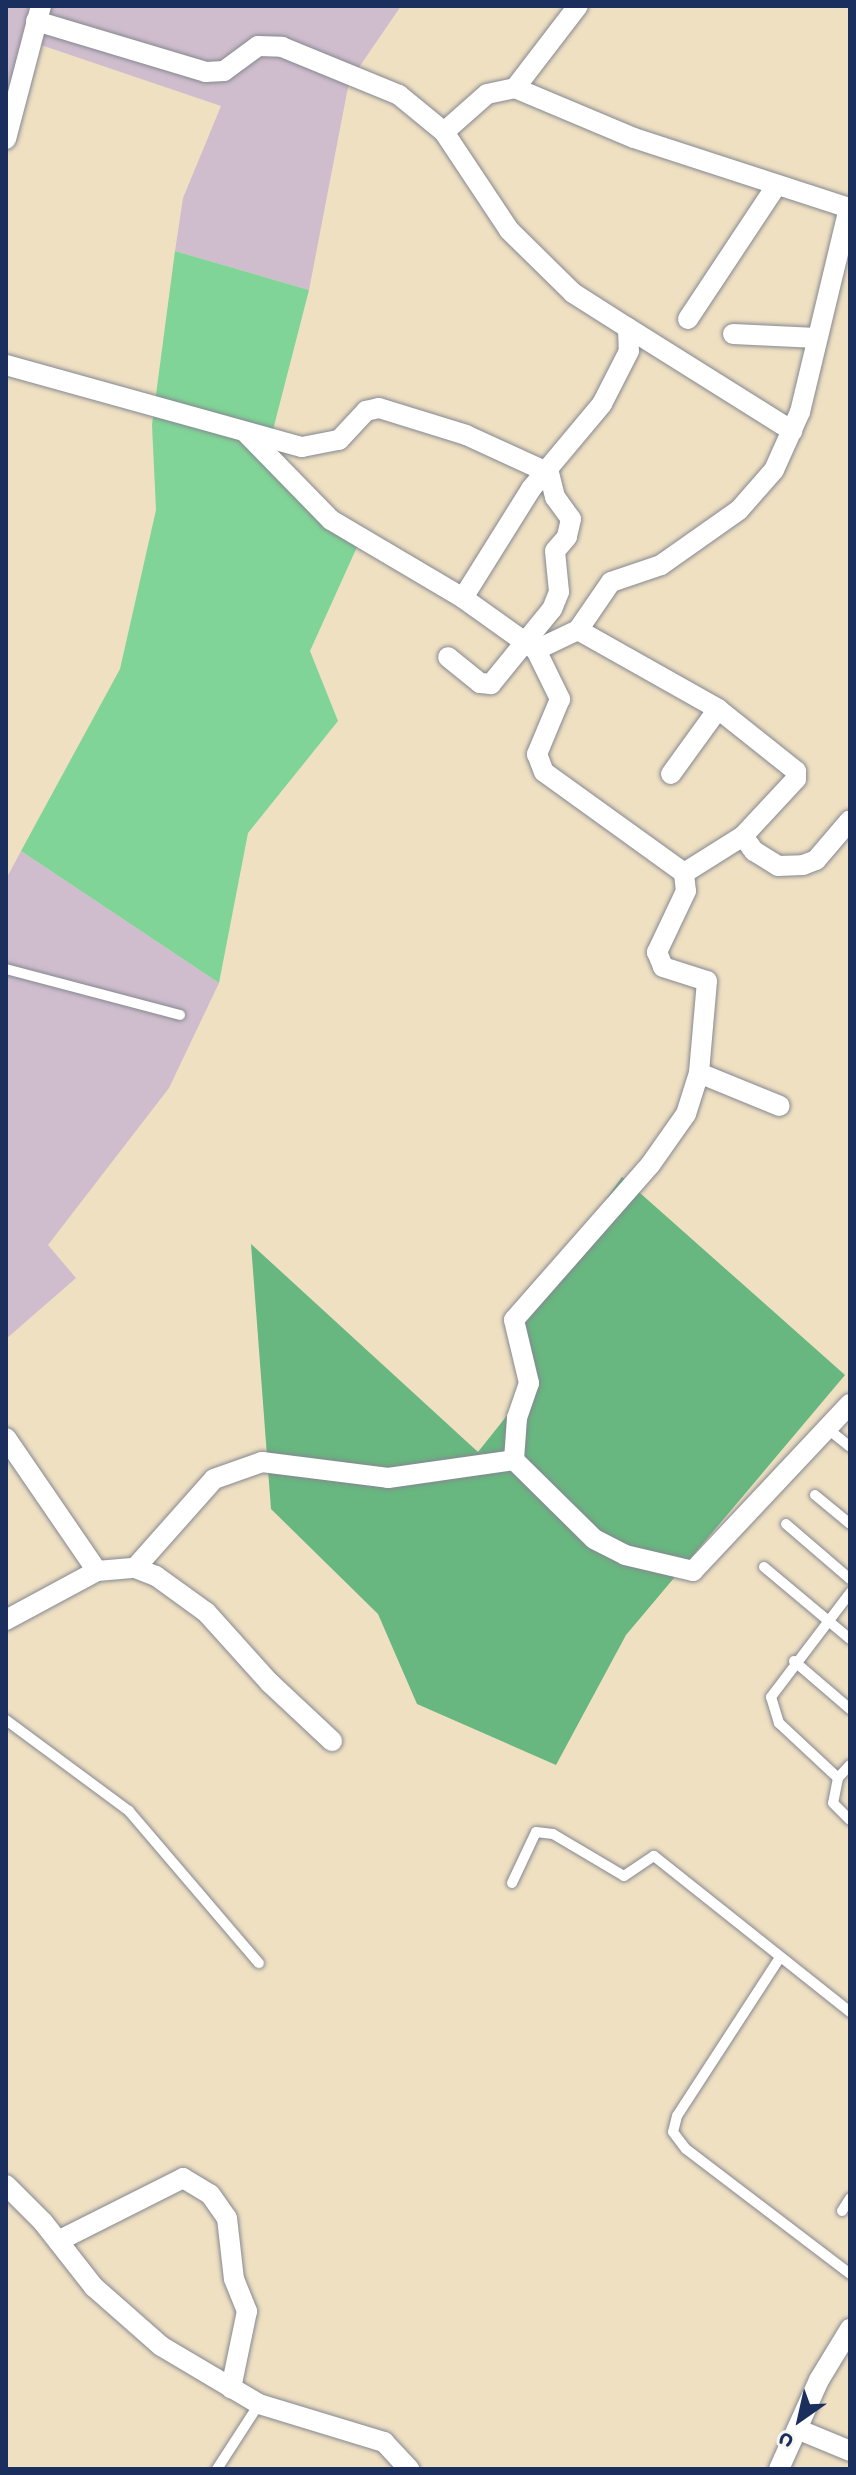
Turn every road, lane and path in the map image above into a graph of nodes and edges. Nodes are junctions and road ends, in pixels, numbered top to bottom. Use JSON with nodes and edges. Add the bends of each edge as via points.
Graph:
{"nodes":[{"id":1,"x":578,"y":6,"type":"edge"},
{"id":2,"x":39,"y":14,"type":"edge"},
{"id":3,"x":515,"y":88,"type":"junction"},
{"id":4,"x":444,"y":132,"type":"junction"},
{"id":5,"x":6,"y":139,"type":"edge"},
{"id":6,"x":776,"y":186,"type":"junction"},
{"id":7,"x":850,"y":208,"type":"edge"},
{"id":8,"x":688,"y":319,"type":"dead end"},
{"id":9,"x":628,"y":328,"type":"junction"},
{"id":10,"x":733,"y":334,"type":"dead end"},
{"id":11,"x":817,"y":338,"type":"junction"},
{"id":12,"x":6,"y":365,"type":"edge"},
{"id":13,"x":792,"y":431,"type":"junction"},
{"id":14,"x":247,"y":434,"type":"junction"},
{"id":15,"x":549,"y":473,"type":"junction"},
{"id":16,"x":463,"y":598,"type":"junction"},
{"id":17,"x":578,"y":630,"type":"junction"},
{"id":18,"x":531,"y":646,"type":"junction"},
{"id":19,"x":448,"y":657,"type":"dead end"},
{"id":20,"x":718,"y":709,"type":"junction"},
{"id":21,"x":671,"y":774,"type":"dead end"},
{"id":22,"x":850,"y":820,"type":"edge"},
{"id":23,"x":743,"y":836,"type":"junction"},
{"id":24,"x":684,"y":873,"type":"junction"},
{"id":25,"x":6,"y":969,"type":"edge"},
{"id":26,"x":180,"y":1015,"type":"dead end"},
{"id":27,"x":699,"y":1073,"type":"junction"},
{"id":28,"x":780,"y":1106,"type":"dead end"},
{"id":29,"x":850,"y":1404,"type":"edge"},
{"id":30,"x":828,"y":1429,"type":"junction"},
{"id":31,"x":6,"y":1438,"type":"edge"},
{"id":32,"x":850,"y":1447,"type":"edge"},
{"id":33,"x":514,"y":1460,"type":"junction"},
{"id":34,"x":815,"y":1495,"type":"dead end"},
{"id":35,"x":786,"y":1524,"type":"dead end"},
{"id":36,"x":850,"y":1524,"type":"edge"},
{"id":37,"x":764,"y":1567,"type":"dead end"},
{"id":38,"x":135,"y":1568,"type":"junction"},
{"id":39,"x":97,"y":1571,"type":"junction"},
{"id":40,"x":850,"y":1579,"type":"edge"},
{"id":41,"x":850,"y":1593,"type":"edge"},
{"id":42,"x":6,"y":1620,"type":"edge"},
{"id":43,"x":828,"y":1621,"type":"junction"},
{"id":44,"x":850,"y":1639,"type":"edge"},
{"id":45,"x":794,"y":1661,"type":"junction"},
{"id":46,"x":850,"y":1709,"type":"edge"},
{"id":47,"x":6,"y":1720,"type":"edge"},
{"id":48,"x":332,"y":1741,"type":"dead end"},
{"id":49,"x":850,"y":1765,"type":"edge"},
{"id":50,"x":838,"y":1778,"type":"junction"},
{"id":51,"x":850,"y":1820,"type":"edge"},
{"id":52,"x":512,"y":1883,"type":"dead end"},
{"id":53,"x":779,"y":1959,"type":"junction"},
{"id":54,"x":259,"y":1963,"type":"dead end"},
{"id":55,"x":850,"y":2012,"type":"edge"},
{"id":56,"x":6,"y":2185,"type":"edge"},
{"id":57,"x":850,"y":2198,"type":"edge"},
{"id":58,"x":842,"y":2211,"type":"dead end"},
{"id":59,"x":58,"y":2241,"type":"junction"},
{"id":60,"x":850,"y":2274,"type":"edge"},
{"id":61,"x":850,"y":2329,"type":"edge"},
{"id":62,"x":231,"y":2388,"type":"junction"},
{"id":63,"x":259,"y":2404,"type":"junction"},
{"id":64,"x":797,"y":2429,"type":"junction"},
{"id":65,"x":850,"y":2451,"type":"edge"},
{"id":66,"x":217,"y":2469,"type":"edge"},
{"id":67,"x":409,"y":2469,"type":"edge"},
{"id":68,"x":779,"y":2469,"type":"edge"}],
"edges":[{"from":1,"to":3,"type":"street"},
{"from":2,"to":4,"type":"street","via":[[206,72],[224,71],[258,46],[282,47],[399,95]]},
{"from":2,"to":5,"type":"street"},
{"from":3,"to":4,"type":"street","via":[[487,94]]},
{"from":3,"to":6,"type":"street","via":[[634,138]]},
{"from":4,"to":9,"type":"street","via":[[509,230],[573,293]]},
{"from":6,"to":7,"type":"street"},
{"from":6,"to":8,"type":"street"},
{"from":7,"to":11,"type":"street"},
{"from":9,"to":13,"type":"street"},
{"from":9,"to":15,"type":"street","via":[[631,340],[619,375]]},
{"from":10,"to":11,"type":"street"},
{"from":11,"to":13,"type":"street"},
{"from":12,"to":14,"type":"street"},
{"from":13,"to":17,"type":"street","via":[[774,470],[753,498],[661,565],[602,589]]},
{"from":14,"to":15,"type":"street","via":[[319,446],[339,440],[366,411],[379,408],[466,435]]},
{"from":14,"to":16,"type":"street","via":[[331,520]]},
{"from":15,"to":16,"type":"street","via":[[531,489]]},
{"from":15,"to":18,"type":"street","via":[[555,497],[571,519],[567,537],[555,551],[559,592]]},
{"from":16,"to":18,"type":"street"},
{"from":17,"to":18,"type":"street"},
{"from":17,"to":20,"type":"street"},
{"from":18,"to":19,"type":"street","via":[[491,684],[480,683]]},
{"from":18,"to":24,"type":"street","via":[[560,699],[537,754],[544,772]]},
{"from":20,"to":21,"type":"street"},
{"from":20,"to":23,"type":"street","via":[[783,756],[797,775]]},
{"from":22,"to":23,"type":"street","via":[[816,860],[803,865],[778,866],[754,851]]},
{"from":23,"to":24,"type":"street"},
{"from":24,"to":27,"type":"street","via":[[686,891],[657,952],[663,967],[707,981]]},
{"from":25,"to":26,"type":"lane"},
{"from":27,"to":28,"type":"street"},
{"from":27,"to":33,"type":"street","via":[[686,1114],[650,1165],[514,1320],[529,1383],[517,1418]]},
{"from":29,"to":30,"type":"street"},
{"from":30,"to":32,"type":"lane"},
{"from":30,"to":33,"type":"street","via":[[693,1571],[625,1555],[594,1539]]},
{"from":31,"to":39,"type":"street"},
{"from":33,"to":38,"type":"street","via":[[388,1478],[262,1462],[214,1479]]},
{"from":34,"to":36,"type":"lane"},
{"from":35,"to":40,"type":"lane"},
{"from":37,"to":43,"type":"lane"},
{"from":38,"to":39,"type":"street"},
{"from":38,"to":48,"type":"street","via":[[156,1576],[206,1612]]},
{"from":39,"to":42,"type":"street"},
{"from":41,"to":43,"type":"lane"},
{"from":43,"to":44,"type":"lane"},
{"from":43,"to":45,"type":"lane"},
{"from":45,"to":46,"type":"lane"},
{"from":45,"to":50,"type":"lane","via":[[776,1684],[772,1708],[779,1723]]},
{"from":47,"to":54,"type":"lane","via":[[129,1811]]},
{"from":49,"to":50,"type":"lane"},
{"from":50,"to":51,"type":"lane","via":[[833,1803]]},
{"from":52,"to":53,"type":"lane","via":[[536,1832],[553,1834],[624,1876],[654,1856]]},
{"from":53,"to":55,"type":"lane"},
{"from":53,"to":60,"type":"lane","via":[[677,2116],[673,2132],[686,2149]]},
{"from":56,"to":59,"type":"street"},
{"from":57,"to":58,"type":"lane"},
{"from":59,"to":62,"type":"street","via":[[94,2287],[161,2346]]},
{"from":59,"to":62,"type":"street","via":[[183,2178],[210,2194],[227,2218],[231,2266],[247,2311]]},
{"from":61,"to":64,"type":"street"},
{"from":62,"to":63,"type":"street"},
{"from":63,"to":66,"type":"lane"},
{"from":63,"to":67,"type":"street","via":[[384,2442]]},
{"from":64,"to":65,"type":"street"},
{"from":64,"to":68,"type":"street"}]}
